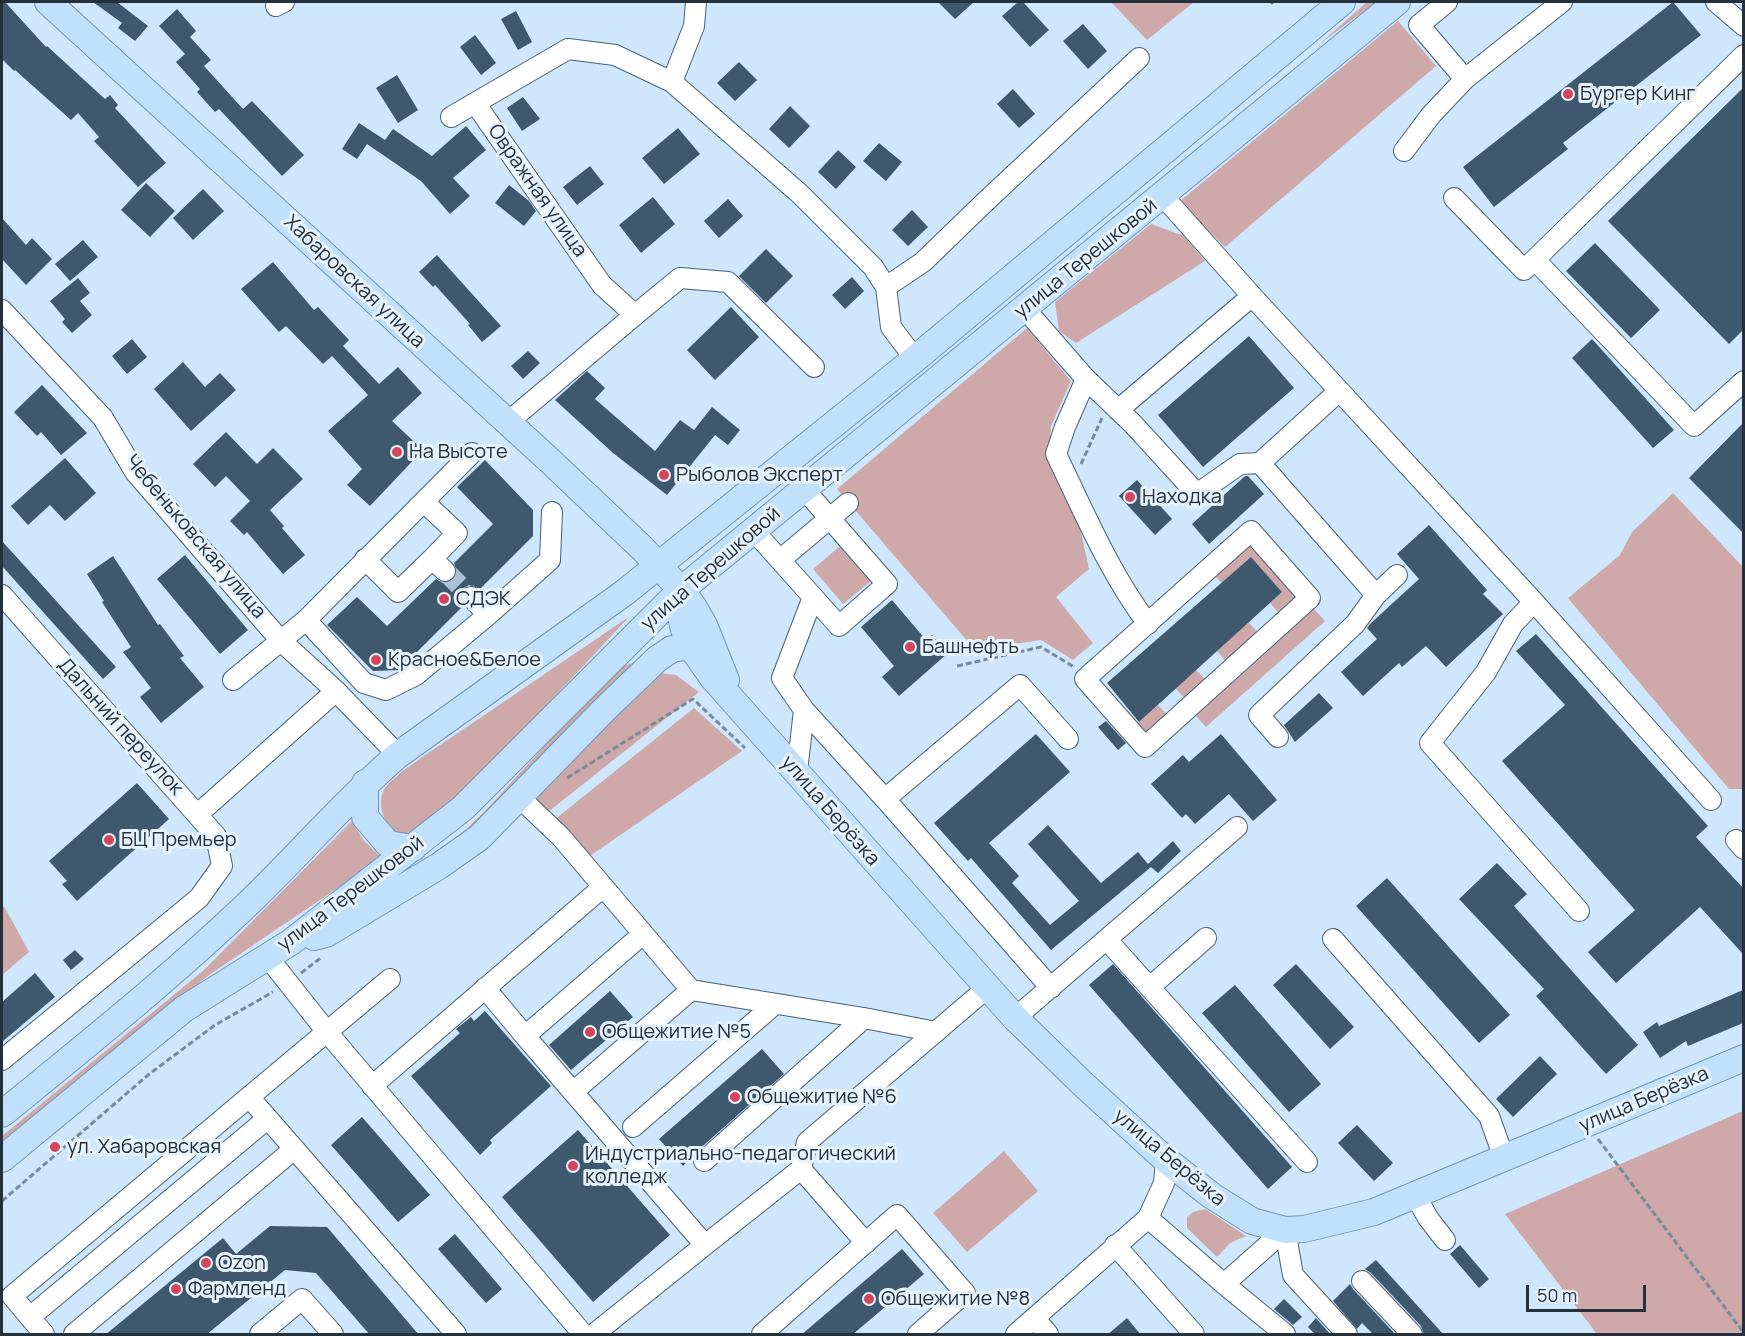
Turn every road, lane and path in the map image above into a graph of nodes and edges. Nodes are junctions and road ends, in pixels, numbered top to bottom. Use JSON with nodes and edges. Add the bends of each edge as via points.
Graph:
{"nodes":[{"id":1,"x":48,"y":2,"type":"edge"},
{"id":2,"x":696,"y":2,"type":"edge"},
{"id":3,"x":1341,"y":2,"type":"edge"},
{"id":4,"x":1397,"y":2,"type":"edge"},
{"id":5,"x":1447,"y":2,"type":"edge"},
{"id":6,"x":1562,"y":2,"type":"edge"},
{"id":7,"x":1716,"y":2,"type":"edge"},
{"id":8,"x":1743,"y":26,"type":"edge"},
{"id":9,"x":1743,"y":55,"type":"edge"},
{"id":10,"x":1139,"y":58,"type":"dead end"},
{"id":11,"x":1465,"y":79,"type":"junction"},
{"id":12,"x":672,"y":82,"type":"junction"},
{"id":13,"x":475,"y":103,"type":"junction"},
{"id":14,"x":451,"y":117,"type":"dead end"},
{"id":15,"x":1404,"y":151,"type":"dead end"},
{"id":16,"x":1162,"y":195,"type":"junction"},
{"id":17,"x":1454,"y":198,"type":"dead end"},
{"id":18,"x":1535,"y":260,"type":"junction"},
{"id":19,"x":886,"y":287,"type":"junction"},
{"id":20,"x":1252,"y":296,"type":"junction"},
{"id":21,"x":1024,"y":309,"type":"junction"},
{"id":22,"x":2,"y":310,"type":"edge"},
{"id":23,"x":635,"y":315,"type":"junction"},
{"id":24,"x":915,"y":359,"type":"junction"},
{"id":25,"x":814,"y":367,"type":"dead end"},
{"id":26,"x":1086,"y":379,"type":"junction"},
{"id":27,"x":1743,"y":381,"type":"edge"},
{"id":28,"x":1339,"y":391,"type":"junction"},
{"id":29,"x":1114,"y":406,"type":"junction"},
{"id":30,"x":508,"y":422,"type":"junction"},
{"id":31,"x":472,"y":453,"type":"dead end"},
{"id":32,"x":1260,"y":463,"type":"junction"},
{"id":33,"x":1080,"y":465,"type":"dead end"},
{"id":34,"x":804,"y":489,"type":"junction"},
{"id":35,"x":424,"y":502,"type":"junction"},
{"id":36,"x":848,"y":503,"type":"dead end"},
{"id":37,"x":552,"y":512,"type":"dead end"},
{"id":38,"x":828,"y":519,"type":"junction"},
{"id":39,"x":753,"y":530,"type":"junction"},
{"id":40,"x":365,"y":559,"type":"junction"},
{"id":41,"x":780,"y":560,"type":"junction"},
{"id":42,"x":658,"y":565,"type":"junction"},
{"id":43,"x":1397,"y":575,"type":"dead end"},
{"id":44,"x":681,"y":590,"type":"junction"},
{"id":45,"x":2,"y":595,"type":"edge"},
{"id":46,"x":1376,"y":595,"type":"junction"},
{"id":47,"x":471,"y":597,"type":"tunnel mouth"},
{"id":48,"x":813,"y":597,"type":"junction"},
{"id":49,"x":1534,"y":602,"type":"junction"},
{"id":50,"x":488,"y":615,"type":"junction"},
{"id":51,"x":306,"y":620,"type":"junction"},
{"id":52,"x":1148,"y":624,"type":"junction"},
{"id":53,"x":281,"y":641,"type":"junction"},
{"id":54,"x":690,"y":646,"type":"junction"},
{"id":55,"x":957,"y":666,"type":"dead end"},
{"id":56,"x":1089,"y":676,"type":"junction"},
{"id":57,"x":233,"y":680,"type":"dead end"},
{"id":58,"x":336,"y":691,"type":"junction"},
{"id":59,"x":735,"y":703,"type":"junction"},
{"id":60,"x":804,"y":710,"type":"junction"},
{"id":61,"x":1278,"y":737,"type":"dead end"},
{"id":62,"x":1068,"y":739,"type":"dead end"},
{"id":63,"x":398,"y":755,"type":"junction"},
{"id":64,"x":797,"y":772,"type":"junction"},
{"id":65,"x":365,"y":783,"type":"junction"},
{"id":66,"x":520,"y":798,"type":"junction"},
{"id":67,"x":885,"y":799,"type":"junction"},
{"id":68,"x":1711,"y":800,"type":"dead end"},
{"id":69,"x":198,"y":814,"type":"junction"},
{"id":70,"x":1237,"y":827,"type":"dead end"},
{"id":71,"x":413,"y":848,"type":"junction"},
{"id":72,"x":603,"y":887,"type":"junction"},
{"id":73,"x":1579,"y":911,"type":"dead end"},
{"id":74,"x":643,"y":934,"type":"junction"},
{"id":75,"x":1206,"y":938,"type":"dead end"},
{"id":76,"x":1333,"y":939,"type":"dead end"},
{"id":77,"x":1107,"y":940,"type":"junction"},
{"id":78,"x":291,"y":942,"type":"junction"},
{"id":79,"x":267,"y":957,"type":"junction"},
{"id":80,"x":390,"y":979,"type":"dead end"},
{"id":81,"x":1150,"y":987,"type":"junction"},
{"id":82,"x":484,"y":988,"type":"junction"},
{"id":83,"x":987,"y":988,"type":"junction"},
{"id":84,"x":1052,"y":988,"type":"junction"},
{"id":85,"x":691,"y":990,"type":"junction"},
{"id":86,"x":775,"y":1004,"type":"junction"},
{"id":87,"x":864,"y":1018,"type":"junction"},
{"id":88,"x":1015,"y":1018,"type":"junction"},
{"id":89,"x":327,"y":1032,"type":"junction"},
{"id":90,"x":936,"y":1032,"type":"junction"},
{"id":91,"x":525,"y":1036,"type":"junction"},
{"id":92,"x":1743,"y":1058,"type":"edge"},
{"id":93,"x":2,"y":1060,"type":"edge"},
{"id":94,"x":372,"y":1086,"type":"junction"},
{"id":95,"x":573,"y":1092,"type":"junction"},
{"id":96,"x":249,"y":1097,"type":"junction"},
{"id":97,"x":2,"y":1114,"type":"edge"},
{"id":98,"x":267,"y":1119,"type":"junction"},
{"id":99,"x":1587,"y":1123,"type":"junction"},
{"id":100,"x":633,"y":1127,"type":"dead end"},
{"id":101,"x":293,"y":1150,"type":"junction"},
{"id":102,"x":1504,"y":1158,"type":"junction"},
{"id":103,"x":2,"y":1159,"type":"edge"},
{"id":104,"x":1166,"y":1160,"type":"junction"},
{"id":105,"x":704,"y":1161,"type":"dead end"},
{"id":106,"x":1307,"y":1162,"type":"dead end"},
{"id":107,"x":801,"y":1169,"type":"junction"},
{"id":108,"x":1415,"y":1195,"type":"junction"},
{"id":109,"x":1148,"y":1218,"type":"junction"},
{"id":110,"x":1285,"y":1230,"type":"junction"},
{"id":111,"x":1445,"y":1240,"type":"dead end"},
{"id":112,"x":866,"y":1243,"type":"junction"},
{"id":113,"x":705,"y":1245,"type":"junction"},
{"id":114,"x":1115,"y":1245,"type":"junction"},
{"id":115,"x":1362,"y":1281,"type":"dead end"},
{"id":116,"x":1224,"y":1284,"type":"junction"},
{"id":117,"x":30,"y":1317,"type":"junction"},
{"id":118,"x":1035,"y":1319,"type":"junction"},
{"id":119,"x":1743,"y":1333,"type":"edge"},
{"id":120,"x":44,"y":1335,"type":"edge"},
{"id":121,"x":74,"y":1335,"type":"edge"},
{"id":122,"x":260,"y":1335,"type":"edge"},
{"id":123,"x":333,"y":1335,"type":"edge"},
{"id":124,"x":456,"y":1335,"type":"edge"},
{"id":125,"x":583,"y":1335,"type":"edge"},
{"id":126,"x":594,"y":1335,"type":"edge"},
{"id":127,"x":762,"y":1335,"type":"edge"},
{"id":128,"x":918,"y":1335,"type":"edge"},
{"id":129,"x":1016,"y":1335,"type":"edge"},
{"id":130,"x":1048,"y":1335,"type":"edge"},
{"id":131,"x":1194,"y":1335,"type":"edge"},
{"id":132,"x":1285,"y":1335,"type":"edge"},
{"id":133,"x":1347,"y":1335,"type":"edge"},
{"id":134,"x":1412,"y":1335,"type":"edge"}],
"edges":[{"from":1,"to":30,"type":"main road","name":"Хабаровская улица"},
{"from":2,"to":12,"type":"street","via":[[694,26]]},
{"from":3,"to":24,"type":"main road","name":"улица Терешковой"},
{"from":4,"to":16,"type":"main road","name":"улица Терешковой"},
{"from":5,"to":11,"type":"street","via":[[1419,25]]},
{"from":6,"to":11,"type":"street"},
{"from":7,"to":8,"type":"street"},
{"from":9,"to":18,"type":"street"},
{"from":10,"to":19,"type":"street","via":[[923,262]]},
{"from":11,"to":15,"type":"street"},
{"from":12,"to":13,"type":"street","name":"Овражная улица","via":[[615,56],[568,49]]},
{"from":12,"to":19,"type":"street","name":"Овражная улица","via":[[800,194],[873,267]]},
{"from":13,"to":14,"type":"street"},
{"from":13,"to":23,"type":"street","name":"Овражная улица","via":[[602,285]]},
{"from":16,"to":20,"type":"street"},
{"from":16,"to":21,"type":"main road","name":"улица Терешковой"},
{"from":17,"to":18,"type":"street","via":[[1524,270]]},
{"from":18,"to":27,"type":"street","via":[[1694,426]]},
{"from":19,"to":24,"type":"street","name":"Овражная улица","via":[[891,327]]},
{"from":20,"to":28,"type":"street"},
{"from":20,"to":29,"type":"street"},
{"from":21,"to":26,"type":"street"},
{"from":21,"to":34,"type":"main road","name":"улица Терешковой"},
{"from":22,"to":53,"type":"street","name":"Чебеньковская улица","via":[[103,418],[135,472]]},
{"from":23,"to":25,"type":"street","via":[[680,278],[728,282]]},
{"from":23,"to":30,"type":"street"},
{"from":24,"to":42,"type":"main road","name":"улица Терешковой"},
{"from":26,"to":29,"type":"street"},
{"from":26,"to":52,"type":"street","via":[[1056,454],[1092,530]]},
{"from":28,"to":32,"type":"street"},
{"from":28,"to":49,"type":"street"},
{"from":29,"to":32,"type":"street","via":[[1197,494],[1240,464]]},
{"from":29,"to":33,"type":"path"},
{"from":30,"to":42,"type":"main road","name":"Хабаровская улица"},
{"from":31,"to":35,"type":"street"},
{"from":32,"to":46,"type":"street"},
{"from":34,"to":38,"type":"street"},
{"from":34,"to":39,"type":"main road","name":"улица Терешковой"},
{"from":35,"to":40,"type":"street"},
{"from":35,"to":40,"type":"street","via":[[457,533],[439,565],[398,592]]},
{"from":36,"to":38,"type":"street"},
{"from":37,"to":50,"type":"street","via":[[550,560]]},
{"from":38,"to":41,"type":"street"},
{"from":38,"to":48,"type":"street","via":[[887,584],[839,626]]},
{"from":39,"to":41,"type":"street"},
{"from":39,"to":44,"type":"main road","name":"улица Терешковой"},
{"from":40,"to":51,"type":"street"},
{"from":41,"to":48,"type":"street"},
{"from":42,"to":44,"type":"main road","name":"улица Берёзка"},
{"from":42,"to":63,"type":"main road","name":"улица Терешковой"},
{"from":43,"to":46,"type":"street"},
{"from":44,"to":54,"type":"main road","name":"улица Берёзка","via":[[679,612]]},
{"from":44,"to":59,"type":"main road","name":"улица Берёзка","via":[[704,625]]},
{"from":44,"to":71,"type":"main road","name":"улица Терешковой","via":[[463,808]]},
{"from":45,"to":69,"type":"street","name":"Дальний переулок"},
{"from":46,"to":61,"type":"street","via":[[1355,624],[1259,715]]},
{"from":47,"to":50,"type":"street"},
{"from":48,"to":60,"type":"street","via":[[782,678]]},
{"from":49,"to":68,"type":"street"},
{"from":49,"to":73,"type":"street","via":[[1513,624],[1486,672],[1430,743]]},
{"from":50,"to":51,"type":"street","via":[[416,675],[386,690],[364,683]]},
{"from":51,"to":53,"type":"street"},
{"from":52,"to":56,"type":"street"},
{"from":52,"to":56,"type":"street","via":[[1251,531],[1310,598],[1145,747],[1085,679]]},
{"from":53,"to":57,"type":"street"},
{"from":53,"to":58,"type":"street","name":"Чебеньковская улица"},
{"from":54,"to":59,"type":"main road","name":"улица Берёзка"},
{"from":54,"to":66,"type":"main road","via":[[672,649],[657,658]]},
{"from":55,"to":56,"type":"path","via":[[1041,647]]},
{"from":58,"to":63,"type":"street","name":"Чебеньковская улица"},
{"from":58,"to":69,"type":"street"},
{"from":59,"to":64,"type":"main road","name":"улица Берёзка"},
{"from":60,"to":64,"type":"street"},
{"from":60,"to":67,"type":"street"},
{"from":62,"to":67,"type":"street","via":[[1020,685]]},
{"from":63,"to":65,"type":"main road","name":"улица Терешковой"},
{"from":64,"to":83,"type":"main road","name":"улица Берёзка"},
{"from":65,"to":71,"type":"main road","via":[[365,817],[387,844]]},
{"from":65,"to":97,"type":"main road","name":"улица Терешковой","via":[[255,897],[126,1013]]},
{"from":66,"to":72,"type":"street","via":[[561,837]]},
{"from":66,"to":78,"type":"main road","via":[[480,837],[439,866],[326,934]]},
{"from":67,"to":84,"type":"street"},
{"from":69,"to":93,"type":"street","name":"Дальний переулок","via":[[216,836],[222,866],[199,898]]},
{"from":70,"to":77,"type":"street"},
{"from":71,"to":78,"type":"main road","name":"улица Терешковой"},
{"from":72,"to":74,"type":"street"},
{"from":72,"to":82,"type":"street"},
{"from":74,"to":85,"type":"street"},
{"from":74,"to":91,"type":"street"},
{"from":75,"to":81,"type":"street"},
{"from":76,"to":102,"type":"street","via":[[1489,1116]]},
{"from":77,"to":81,"type":"street"},
{"from":77,"to":84,"type":"street"},
{"from":78,"to":79,"type":"main road","name":"улица Терешковой"},
{"from":79,"to":89,"type":"street"},
{"from":79,"to":103,"type":"main road","name":"улица Терешковой","via":[[184,1009]]},
{"from":80,"to":89,"type":"street"},
{"from":81,"to":106,"type":"street"},
{"from":82,"to":91,"type":"street"},
{"from":82,"to":94,"type":"street"},
{"from":83,"to":88,"type":"main road","name":"улица Берёзка"},
{"from":83,"to":90,"type":"street"},
{"from":84,"to":88,"type":"street"},
{"from":85,"to":86,"type":"street"},
{"from":85,"to":95,"type":"street"},
{"from":86,"to":87,"type":"street"},
{"from":86,"to":100,"type":"street"},
{"from":87,"to":90,"type":"street"},
{"from":87,"to":105,"type":"street"},
{"from":88,"to":104,"type":"main road","name":"улица Берёзка"},
{"from":89,"to":94,"type":"street"},
{"from":89,"to":96,"type":"street"},
{"from":90,"to":107,"type":"street","via":[[807,1142]]},
{"from":91,"to":95,"type":"street"},
{"from":92,"to":99,"type":"main road","name":"улица Берёзка"},
{"from":94,"to":125,"type":"street"},
{"from":95,"to":113,"type":"street"},
{"from":96,"to":98,"type":"street"},
{"from":96,"to":117,"type":"street","via":[[12,1296]]},
{"from":98,"to":101,"type":"street"},
{"from":98,"to":117,"type":"street"},
{"from":99,"to":102,"type":"main road","name":"улица Берёзка"},
{"from":99,"to":119,"type":"path"},
{"from":101,"to":121,"type":"street"},
{"from":101,"to":124,"type":"street"},
{"from":102,"to":108,"type":"main road","name":"улица Берёзка"},
{"from":104,"to":109,"type":"street","via":[[1164,1183]]},
{"from":104,"to":110,"type":"main road","name":"улица Берёзка","via":[[1232,1210],[1252,1221]]},
{"from":107,"to":112,"type":"street"},
{"from":107,"to":113,"type":"street"},
{"from":108,"to":110,"type":"main road","name":"улица Берёзка","via":[[1339,1222]]},
{"from":108,"to":111,"type":"street"},
{"from":109,"to":114,"type":"street"},
{"from":109,"to":116,"type":"street"},
{"from":110,"to":116,"type":"street"},
{"from":110,"to":133,"type":"street","via":[[1293,1275]]},
{"from":112,"to":127,"type":"street"},
{"from":112,"to":128,"type":"street","via":[[897,1215],[965,1293]]},
{"from":113,"to":126,"type":"street"},
{"from":114,"to":118,"type":"street"},
{"from":114,"to":131,"type":"street"},
{"from":115,"to":134,"type":"street"},
{"from":116,"to":132,"type":"street"},
{"from":117,"to":120,"type":"street"},
{"from":118,"to":129,"type":"street"},
{"from":118,"to":130,"type":"street"},
{"from":122,"to":123,"type":"street","via":[[302,1299]]}]}
